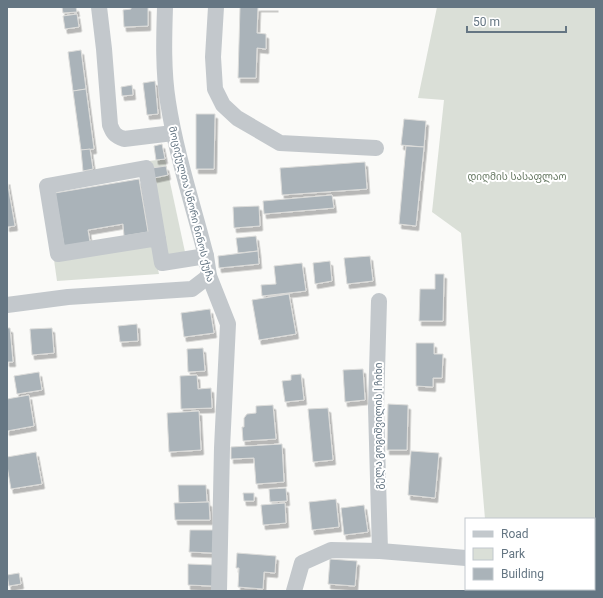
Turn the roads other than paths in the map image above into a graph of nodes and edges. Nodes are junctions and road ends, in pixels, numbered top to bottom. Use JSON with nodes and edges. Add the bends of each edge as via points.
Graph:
{"nodes":[{"id":1,"x":99,"y":7,"type":"edge"},
{"id":2,"x":165,"y":7,"type":"edge"},
{"id":3,"x":216,"y":7,"type":"edge"},
{"id":4,"x":173,"y":133,"type":"junction"},
{"id":5,"x":376,"y":148,"type":"dead end"},
{"id":6,"x":158,"y":238,"type":"junction"},
{"id":7,"x":206,"y":256,"type":"junction"},
{"id":8,"x":209,"y":276,"type":"junction"},
{"id":9,"x":379,"y":301,"type":"dead end"},
{"id":10,"x":7,"y":305,"type":"edge"},
{"id":11,"x":380,"y":551,"type":"junction"},
{"id":12,"x":465,"y":558,"type":"edge"},
{"id":13,"x":220,"y":591,"type":"edge"},
{"id":14,"x":294,"y":591,"type":"edge"}],
"edges":[{"from":1,"to":4,"type":"street","via":[[112,133],[124,139]]},
{"from":2,"to":4,"type":"street","name":"მოციქულთა სწორი ნინოს ქუჩა","via":[[164,45]]},
{"from":3,"to":5,"type":"street","via":[[213,57],[215,90],[223,105],[237,118],[280,144]]},
{"from":4,"to":7,"type":"street","name":"მოციქულთა სწორი ნინოს ქუჩა"},
{"from":6,"to":6,"type":"street","via":[[146,168],[47,186],[58,254]]},
{"from":6,"to":7,"type":"street","via":[[162,263]]},
{"from":7,"to":8,"type":"street","name":"მოციქულთა სწორი ნინოს ქუჩა"},
{"from":8,"to":10,"type":"street","via":[[192,289],[68,297]]},
{"from":8,"to":13,"type":"street","name":"მოციქულთა სწორი ნინოს ქუჩა","via":[[228,324],[222,448]]},
{"from":9,"to":11,"type":"street","name":"გელა გოგიშვილის I ჩიხი","via":[[376,407]]},
{"from":11,"to":12,"type":"street"},
{"from":11,"to":14,"type":"street","via":[[331,550],[302,563]]}]}
